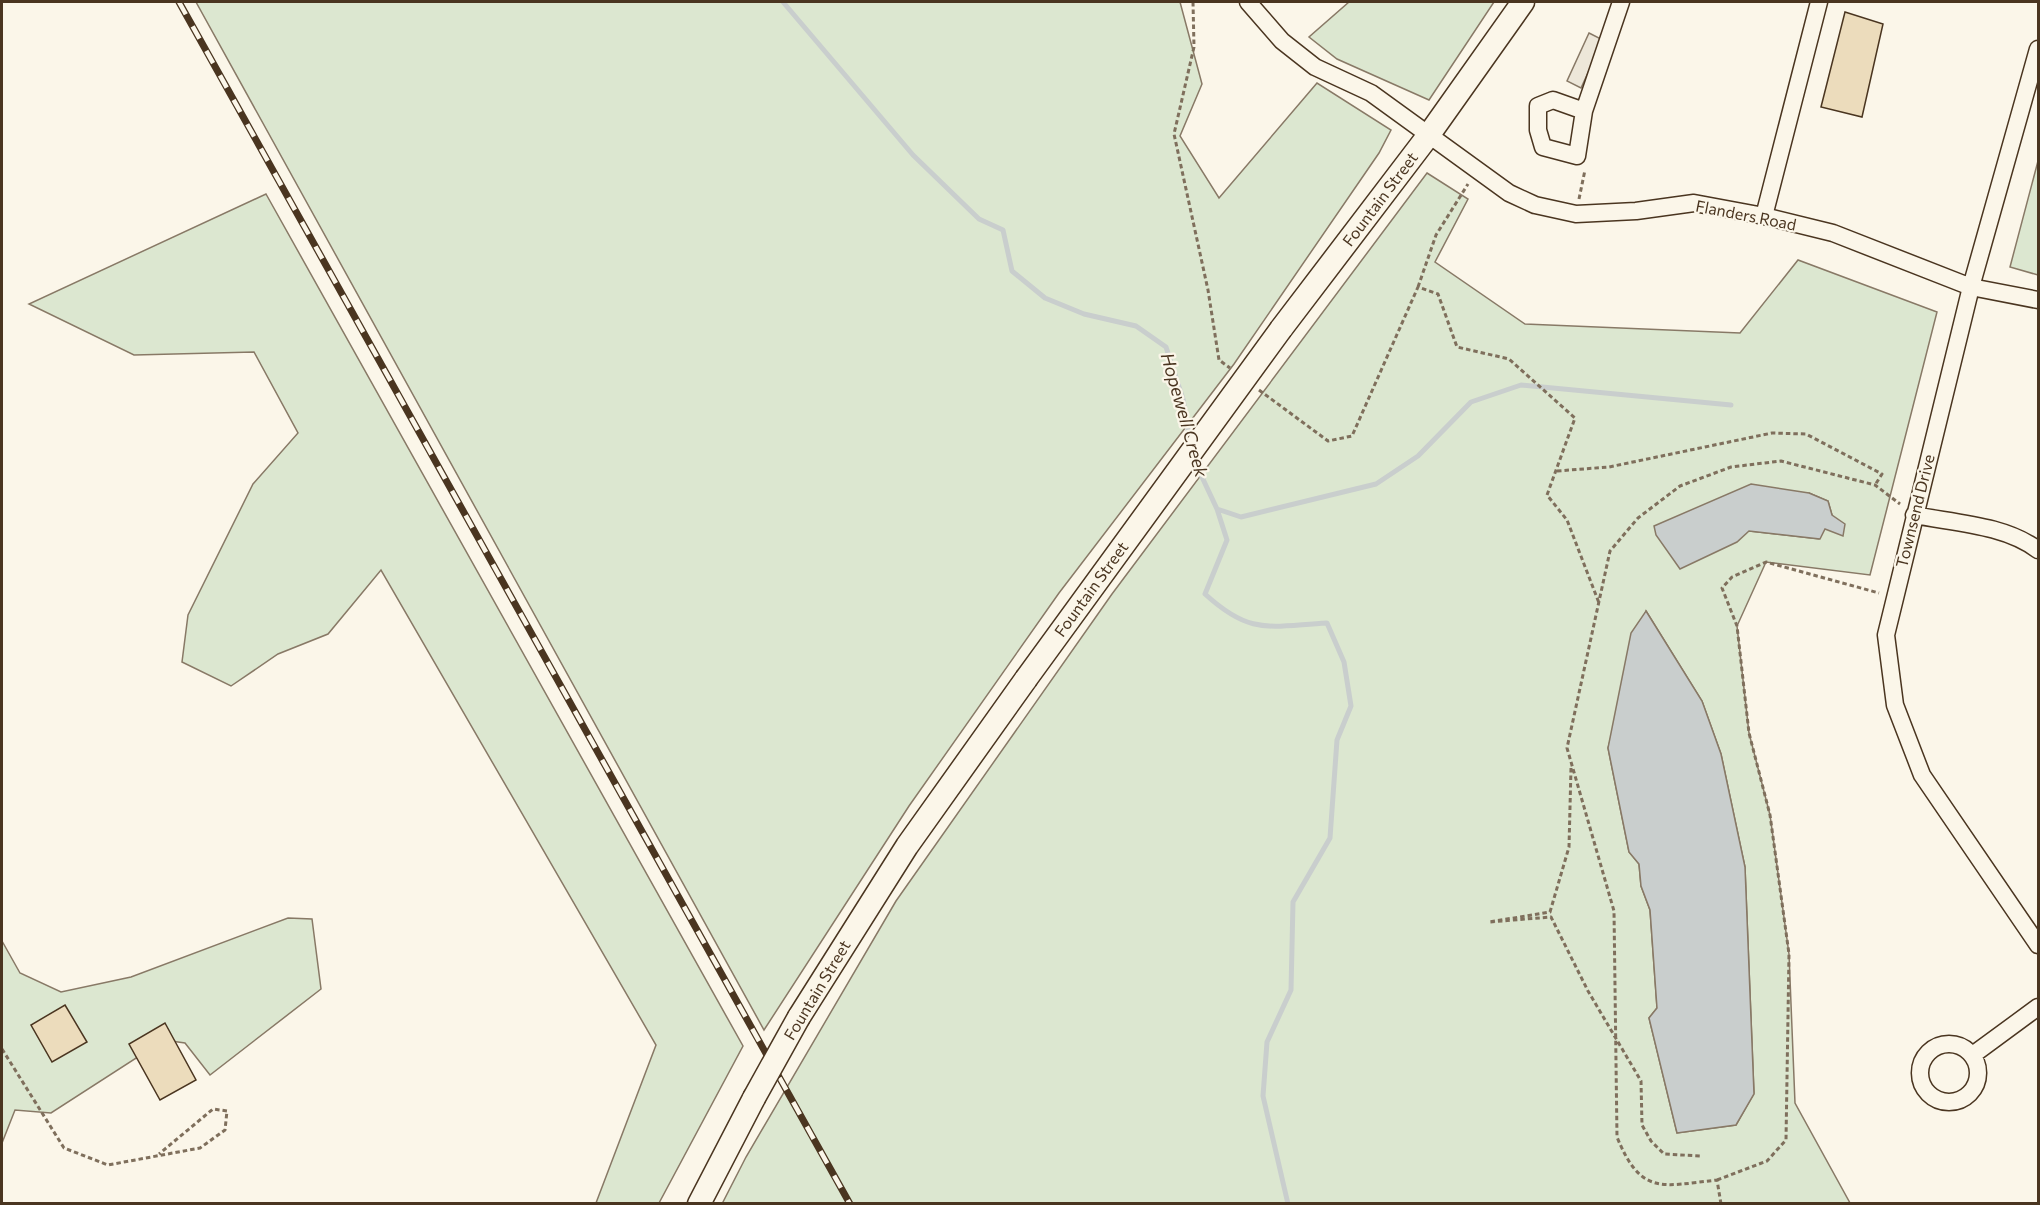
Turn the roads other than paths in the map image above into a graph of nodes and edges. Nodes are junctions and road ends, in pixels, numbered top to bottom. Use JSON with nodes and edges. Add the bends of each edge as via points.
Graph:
{"nodes":[{"id":1,"x":1248,"y":2,"type":"edge"},
{"id":2,"x":1523,"y":2,"type":"edge"},
{"id":3,"x":1621,"y":2,"type":"edge"},
{"id":4,"x":1819,"y":2,"type":"edge"},
{"id":5,"x":2038,"y":49,"type":"edge"},
{"id":6,"x":1584,"y":111,"type":"junction"},
{"id":7,"x":1428,"y":136,"type":"junction"},
{"id":8,"x":1764,"y":216,"type":"junction"},
{"id":9,"x":1971,"y":287,"type":"junction"},
{"id":10,"x":2038,"y":300,"type":"edge"},
{"id":11,"x":1914,"y":515,"type":"junction"},
{"id":12,"x":2038,"y":550,"type":"edge"},
{"id":13,"x":2038,"y":945,"type":"edge"},
{"id":14,"x":2038,"y":1007,"type":"edge"},
{"id":15,"x":1974,"y":1054,"type":"dead end"},
{"id":16,"x":699,"y":1203,"type":"edge"}],
"edges":[{"from":1,"to":7,"type":"street","name":"Flanders Road","via":[[1282,41],[1315,67],[1371,93]]},
{"from":2,"to":7,"type":"main road","name":"Fountain Street"},
{"from":3,"to":6,"type":"street"},
{"from":4,"to":8,"type":"street"},
{"from":5,"to":9,"type":"street","name":"Townsend Drive"},
{"from":6,"to":6,"type":"street","via":[[1577,156],[1543,147],[1538,106],[1553,100]]},
{"from":7,"to":8,"type":"street","name":"Flanders Road","via":[[1509,193],[1535,205],[1576,214],[1694,203]]},
{"from":7,"to":16,"type":"main road","name":"Fountain Street","bridge":true,"via":[[1281,329],[907,846],[799,1017]]},
{"from":8,"to":9,"type":"street","name":"Flanders Road","via":[[1833,233]]},
{"from":9,"to":10,"type":"street","name":"Flanders Road"},
{"from":9,"to":11,"type":"street","name":"Townsend Drive"},
{"from":11,"to":12,"type":"street","via":[[1999,532],[2024,540]]},
{"from":11,"to":13,"type":"street","name":"Townsend Drive","via":[[1886,635],[1895,705],[1922,775]]},
{"from":14,"to":15,"type":"street"}]}
